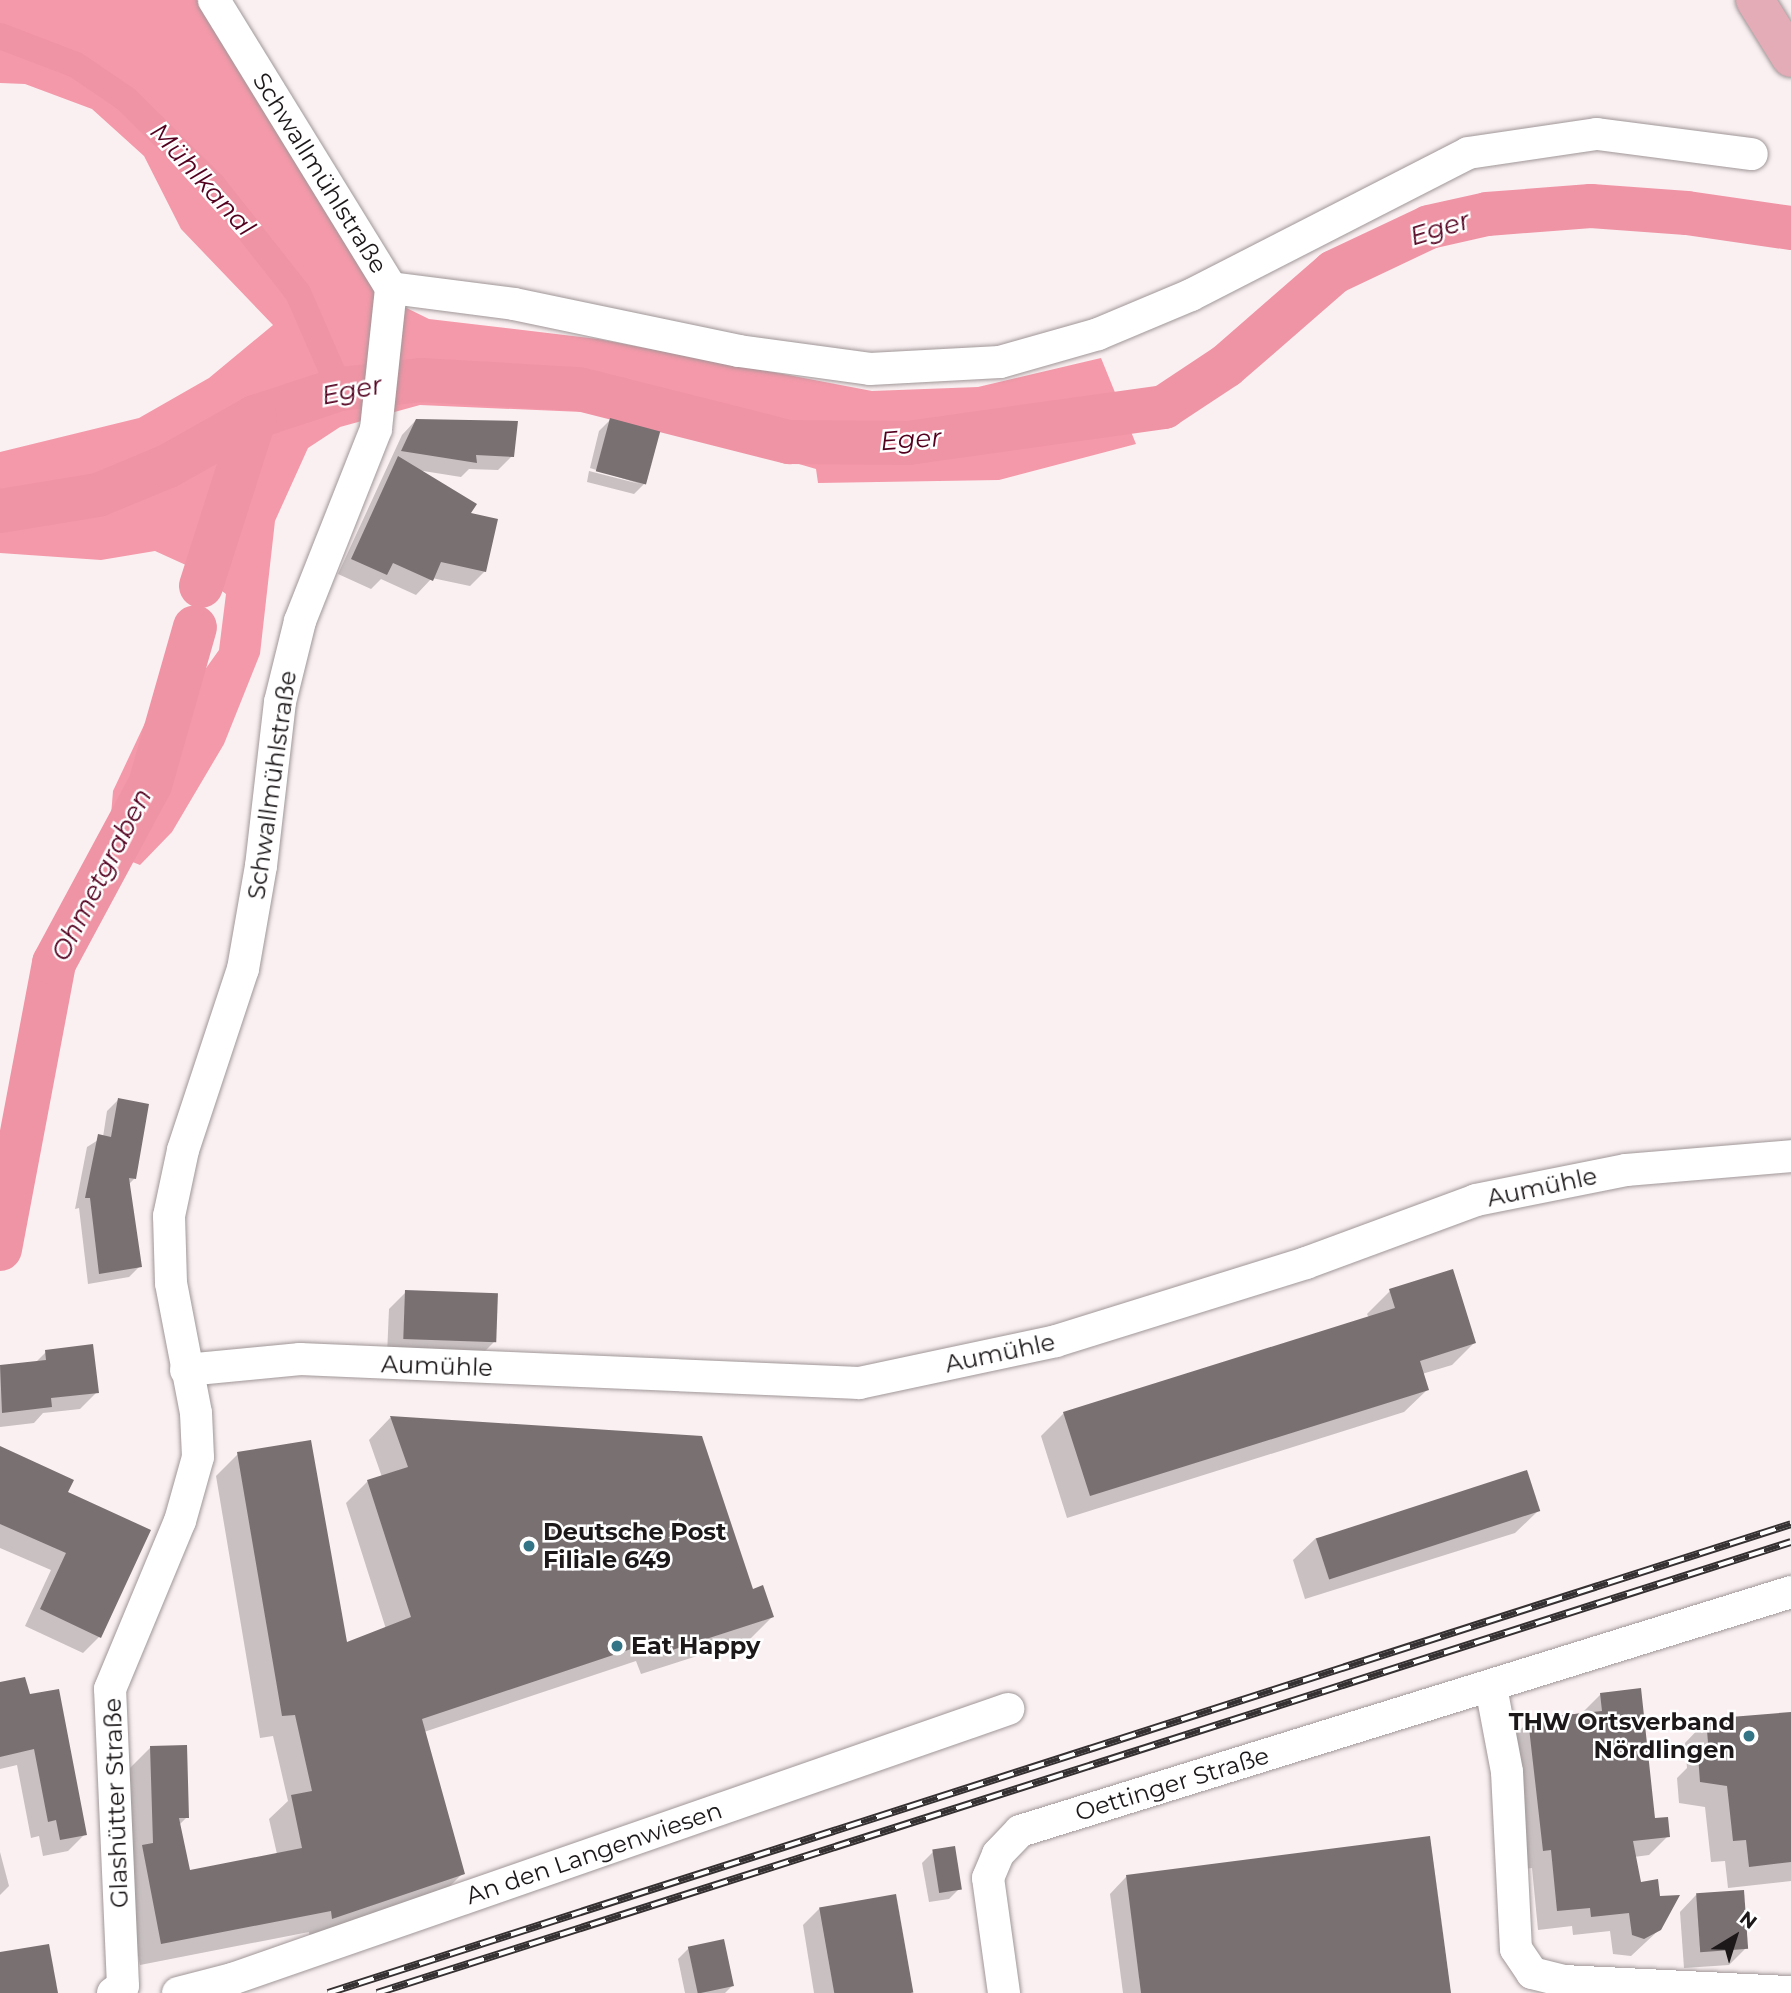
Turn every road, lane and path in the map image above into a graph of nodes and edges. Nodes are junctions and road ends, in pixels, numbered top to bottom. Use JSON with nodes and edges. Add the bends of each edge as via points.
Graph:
{"nodes":[{"id":1,"x":214,"y":0,"type":"edge"},
{"id":2,"x":1755,"y":0,"type":"edge"},
{"id":3,"x":1791,"y":58,"type":"edge"},
{"id":4,"x":1752,"y":153,"type":"dead end"},
{"id":5,"x":391,"y":288,"type":"junction"},
{"id":6,"x":1791,"y":1156,"type":"edge"},
{"id":7,"x":186,"y":1370,"type":"junction"},
{"id":8,"x":196,"y":1413,"type":"joint"},
{"id":9,"x":1791,"y":1592,"type":"edge"},
{"id":10,"x":1491,"y":1687,"type":"junction"},
{"id":11,"x":1008,"y":1709,"type":"dead end"},
{"id":12,"x":124,"y":1991,"type":"edge"},
{"id":13,"x":1791,"y":1992,"type":"edge"},
{"id":14,"x":178,"y":1993,"type":"edge"},
{"id":15,"x":1004,"y":1993,"type":"edge"}],
"edges":[{"from":1,"to":5,"type":"street","name":"Schwallmühlstraße"},
{"from":2,"to":3,"type":"main road"},
{"from":4,"to":5,"type":"street","via":[[1597,134],[1468,153],[1191,295],[1098,334],[1000,362],[870,369],[740,351],[514,304]]},
{"from":5,"to":7,"type":"street","name":"Schwallmühlstraße","via":[[376,429],[300,621],[280,702],[261,866],[243,969],[183,1150],[169,1216],[171,1283]]},
{"from":6,"to":7,"type":"street","name":"Aumühle","via":[[1626,1170],[1476,1200],[1306,1263],[1056,1341],[859,1383],[300,1359]]},
{"from":7,"to":8,"type":"street","name":"Schwallmühlstraße"},
{"from":8,"to":12,"type":"street","name":"Glashütter Straße","via":[[198,1457],[180,1521],[110,1689]]},
{"from":9,"to":10,"type":"street","name":"Oettinger Straße"},
{"from":10,"to":13,"type":"street","via":[[1507,1772],[1516,1949],[1532,1973],[1563,1981]]},
{"from":10,"to":15,"type":"street","name":"Oettinger Straße","via":[[1020,1831],[998,1854],[988,1878]]},
{"from":11,"to":14,"type":"street","name":"An den Langenwiesen","via":[[232,1979]]}]}
